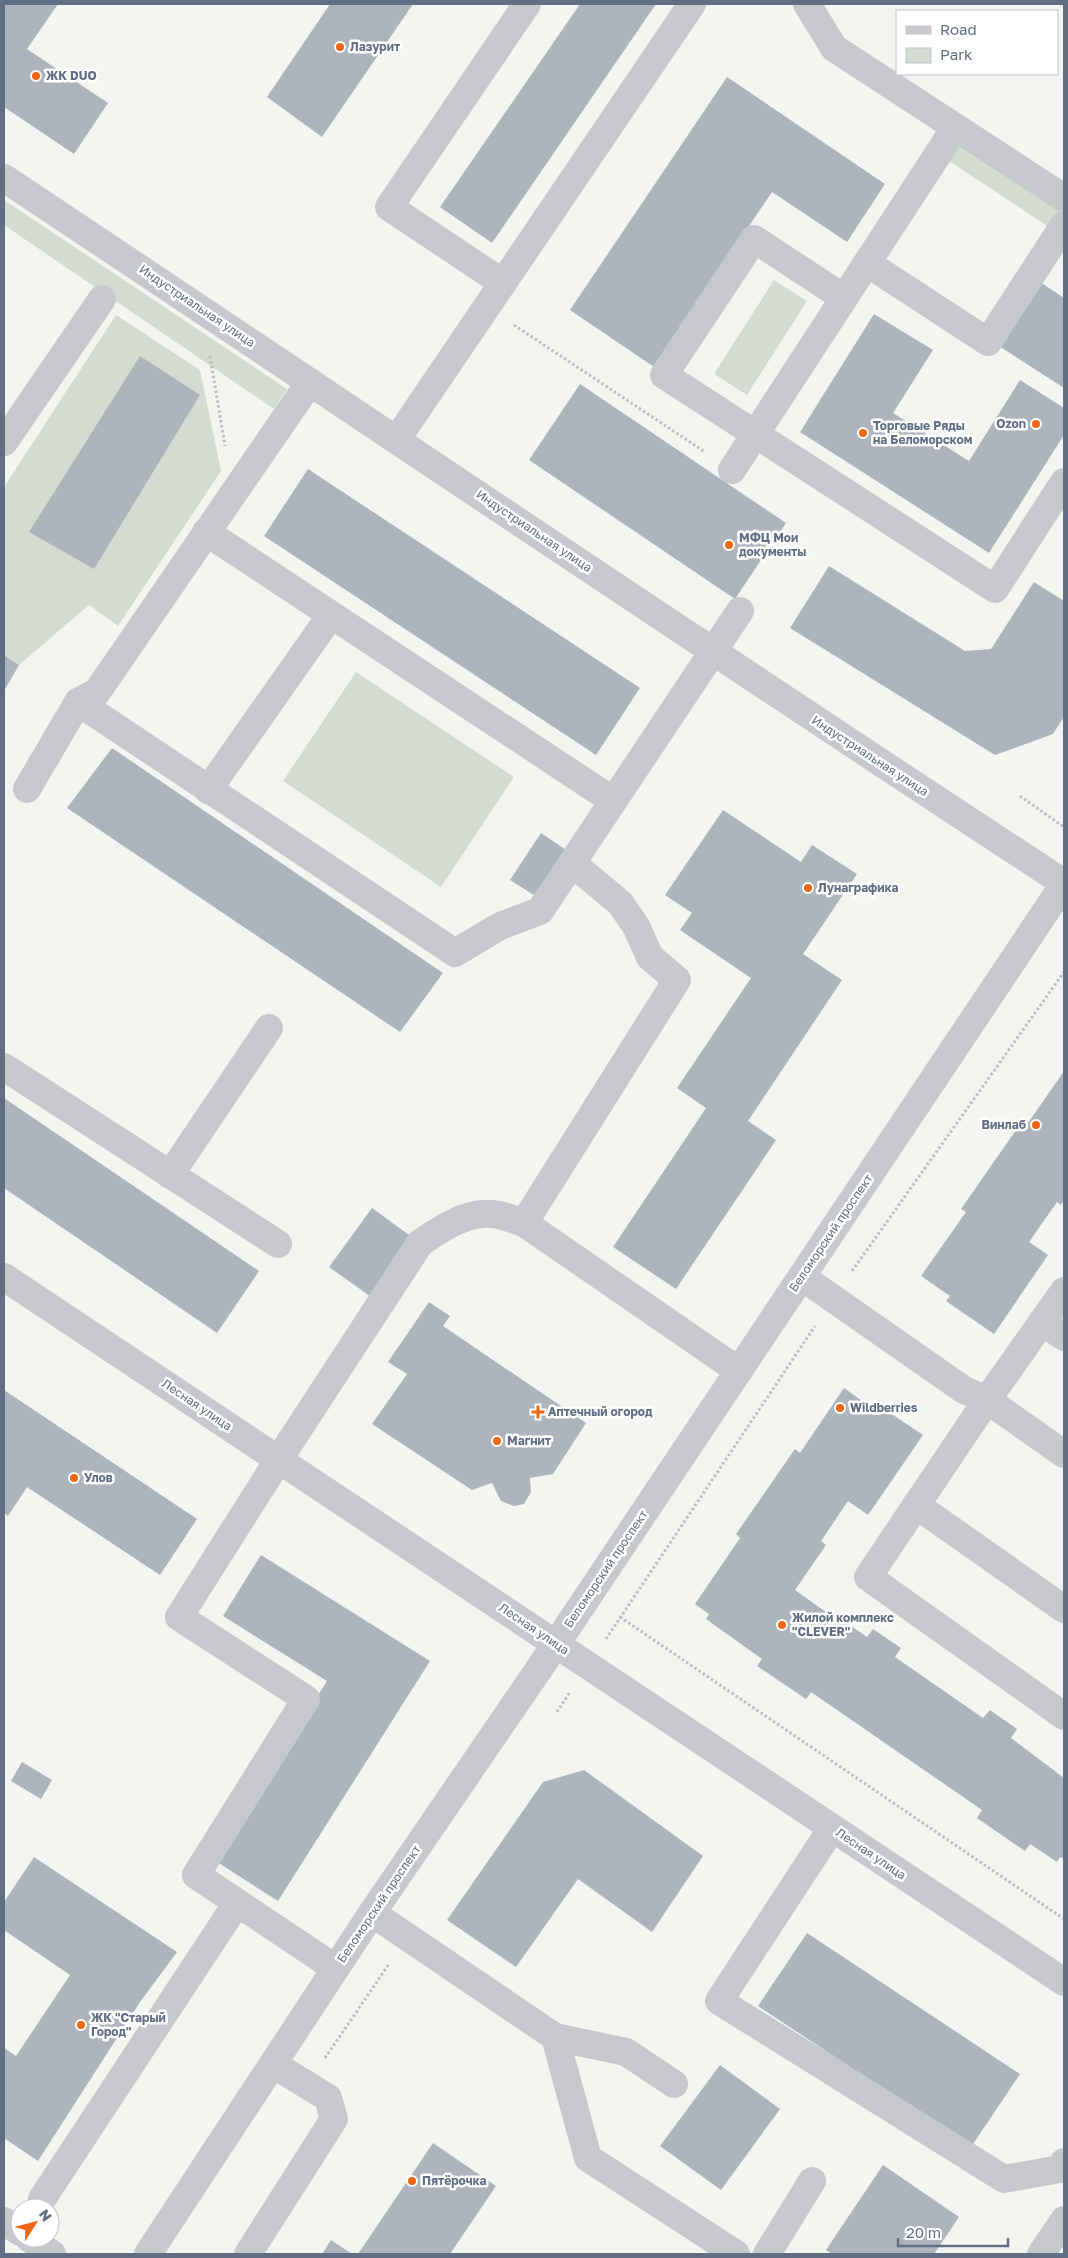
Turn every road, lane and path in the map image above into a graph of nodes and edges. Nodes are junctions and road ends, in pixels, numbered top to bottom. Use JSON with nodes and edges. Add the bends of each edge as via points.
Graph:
{"nodes":[{"id":1,"x":526,"y":4,"type":"edge"},
{"id":2,"x":692,"y":4,"type":"edge"},
{"id":3,"x":807,"y":4,"type":"edge"},
{"id":4,"x":955,"y":128,"type":"junction"},
{"id":5,"x":4,"y":178,"type":"edge"},
{"id":6,"x":1064,"y":198,"type":"edge"},
{"id":7,"x":1064,"y":224,"type":"edge"},
{"id":8,"x":867,"y":263,"type":"junction"},
{"id":9,"x":503,"y":283,"type":"junction"},
{"id":10,"x":844,"y":298,"type":"junction"},
{"id":11,"x":102,"y":299,"type":"dead end"},
{"id":12,"x":200,"y":308,"type":"junction"},
{"id":13,"x":487,"y":308,"type":"junction"},
{"id":14,"x":310,"y":382,"type":"junction"},
{"id":15,"x":12,"y":411,"type":"edge"},
{"id":16,"x":756,"y":434,"type":"junction"},
{"id":17,"x":397,"y":439,"type":"junction"},
{"id":18,"x":4,"y":442,"type":"edge"},
{"id":19,"x":732,"y":470,"type":"joint"},
{"id":20,"x":1064,"y":482,"type":"edge"},
{"id":21,"x":233,"y":495,"type":"junction"},
{"id":22,"x":206,"y":532,"type":"junction"},
{"id":23,"x":740,"y":611,"type":"dead end"},
{"id":24,"x":331,"y":615,"type":"junction"},
{"id":25,"x":712,"y":652,"type":"junction"},
{"id":26,"x":78,"y":702,"type":"junction"},
{"id":27,"x":26,"y":789,"type":"dead end"},
{"id":28,"x":208,"y":790,"type":"junction"},
{"id":29,"x":1020,"y":796,"type":"dead end"},
{"id":30,"x":612,"y":800,"type":"junction"},
{"id":31,"x":1064,"y":827,"type":"edge"},
{"id":32,"x":572,"y":863,"type":"junction"},
{"id":33,"x":1064,"y":884,"type":"edge"},
{"id":34,"x":269,"y":1028,"type":"dead end"},
{"id":35,"x":4,"y":1067,"type":"edge"},
{"id":36,"x":170,"y":1175,"type":"junction"},
{"id":37,"x":524,"y":1223,"type":"junction"},
{"id":38,"x":278,"y":1244,"type":"dead end"},
{"id":39,"x":4,"y":1277,"type":"edge"},
{"id":40,"x":802,"y":1277,"type":"junction"},
{"id":41,"x":1064,"y":1291,"type":"edge"},
{"id":42,"x":1053,"y":1330,"type":"edge"},
{"id":43,"x":739,"y":1371,"type":"junction"},
{"id":44,"x":987,"y":1400,"type":"junction"},
{"id":45,"x":1064,"y":1454,"type":"edge"},
{"id":46,"x":278,"y":1459,"type":"junction"},
{"id":47,"x":916,"y":1505,"type":"junction"},
{"id":48,"x":1064,"y":1609,"type":"edge"},
{"id":49,"x":620,"y":1617,"type":"dead end"},
{"id":50,"x":556,"y":1644,"type":"junction"},
{"id":51,"x":1064,"y":1716,"type":"edge"},
{"id":52,"x":832,"y":1828,"type":"junction"},
{"id":53,"x":237,"y":1902,"type":"junction"},
{"id":54,"x":372,"y":1913,"type":"junction"},
{"id":55,"x":1064,"y":1919,"type":"edge"},
{"id":56,"x":408,"y":1937,"type":"junction"},
{"id":57,"x":335,"y":1968,"type":"junction"},
{"id":58,"x":1064,"y":1982,"type":"edge"},
{"id":59,"x":555,"y":2037,"type":"junction"},
{"id":60,"x":273,"y":2064,"type":"junction"},
{"id":61,"x":674,"y":2084,"type":"dead end"},
{"id":62,"x":306,"y":2085,"type":"junction"},
{"id":63,"x":1064,"y":2162,"type":"edge"},
{"id":64,"x":812,"y":2182,"type":"dead end"},
{"id":65,"x":42,"y":2198,"type":"dead end"},
{"id":66,"x":1064,"y":2220,"type":"edge"},
{"id":67,"x":148,"y":2254,"type":"edge"},
{"id":68,"x":248,"y":2254,"type":"edge"},
{"id":69,"x":736,"y":2254,"type":"edge"},
{"id":70,"x":767,"y":2254,"type":"edge"},
{"id":71,"x":1041,"y":2254,"type":"edge"}],
"edges":[{"from":1,"to":9,"type":"street","via":[[389,207]]},
{"from":2,"to":9,"type":"street"},
{"from":3,"to":4,"type":"street","via":[[834,48]]},
{"from":4,"to":6,"type":"street"},
{"from":4,"to":8,"type":"street"},
{"from":5,"to":12,"type":"street","name":"Индустриальная улица"},
{"from":7,"to":8,"type":"street","via":[[988,342]]},
{"from":8,"to":10,"type":"street"},
{"from":9,"to":13,"type":"street"},
{"from":10,"to":16,"type":"street"},
{"from":10,"to":16,"type":"street","via":[[754,239],[664,374]]},
{"from":11,"to":15,"type":"street"},
{"from":12,"to":14,"type":"street","name":"Индустриальная улица"},
{"from":12,"to":21,"type":"path"},
{"from":13,"to":17,"type":"street"},
{"from":13,"to":19,"type":"path"},
{"from":14,"to":17,"type":"street","name":"Индустриальная улица"},
{"from":14,"to":21,"type":"street"},
{"from":15,"to":18,"type":"street"},
{"from":16,"to":19,"type":"street"},
{"from":16,"to":20,"type":"street","via":[[996,589]]},
{"from":17,"to":25,"type":"street","name":"Индустриальная улица"},
{"from":21,"to":22,"type":"street"},
{"from":22,"to":24,"type":"street"},
{"from":22,"to":26,"type":"street","via":[[97,692]]},
{"from":23,"to":25,"type":"street"},
{"from":24,"to":28,"type":"street"},
{"from":24,"to":30,"type":"street"},
{"from":25,"to":30,"type":"street"},
{"from":25,"to":33,"type":"street","name":"Индустриальная улица"},
{"from":26,"to":27,"type":"street"},
{"from":26,"to":28,"type":"street"},
{"from":28,"to":32,"type":"street","via":[[455,953],[500,926],[540,911]]},
{"from":29,"to":31,"type":"path"},
{"from":30,"to":32,"type":"street"},
{"from":32,"to":37,"type":"street","via":[[620,903],[636,926],[650,957],[678,980]]},
{"from":33,"to":40,"type":"street","name":"Беломорский проспект"},
{"from":34,"to":36,"type":"street"},
{"from":35,"to":36,"type":"street"},
{"from":36,"to":38,"type":"street"},
{"from":37,"to":43,"type":"street"},
{"from":37,"to":46,"type":"street","via":[[504,1216],[483,1214],[446,1226],[420,1243]]},
{"from":39,"to":46,"type":"street","name":"Лесная улица"},
{"from":40,"to":43,"type":"street","name":"Беломорский проспект"},
{"from":40,"to":44,"type":"street","via":[[964,1390]]},
{"from":41,"to":42,"type":"street"},
{"from":42,"to":44,"type":"street"},
{"from":43,"to":50,"type":"street","name":"Беломорский проспект"},
{"from":44,"to":45,"type":"street"},
{"from":44,"to":47,"type":"street"},
{"from":46,"to":50,"type":"street","name":"Лесная улица"},
{"from":46,"to":53,"type":"street","via":[[179,1617],[306,1699],[196,1875]]},
{"from":47,"to":48,"type":"street"},
{"from":47,"to":51,"type":"street","via":[[868,1577]]},
{"from":49,"to":55,"type":"path"},
{"from":50,"to":52,"type":"street","name":"Лесная улица"},
{"from":50,"to":54,"type":"street","name":"Беломорский проспект"},
{"from":52,"to":58,"type":"street","name":"Лесная улица"},
{"from":52,"to":63,"type":"street","via":[[718,2001],[1004,2179],[1060,2169]]},
{"from":53,"to":57,"type":"street"},
{"from":53,"to":65,"type":"street"},
{"from":54,"to":56,"type":"street"},
{"from":54,"to":57,"type":"street","name":"Беломорский проспект"},
{"from":56,"to":59,"type":"street"},
{"from":56,"to":62,"type":"path"},
{"from":57,"to":60,"type":"street","name":"Беломорский проспект"},
{"from":59,"to":61,"type":"street","via":[[626,2052]]},
{"from":59,"to":69,"type":"street","via":[[588,2158]]},
{"from":60,"to":62,"type":"street"},
{"from":60,"to":67,"type":"street","name":"Беломорский проспект"},
{"from":62,"to":68,"type":"street","via":[[328,2098],[334,2119]]},
{"from":64,"to":70,"type":"street"},
{"from":66,"to":71,"type":"street"}]}
